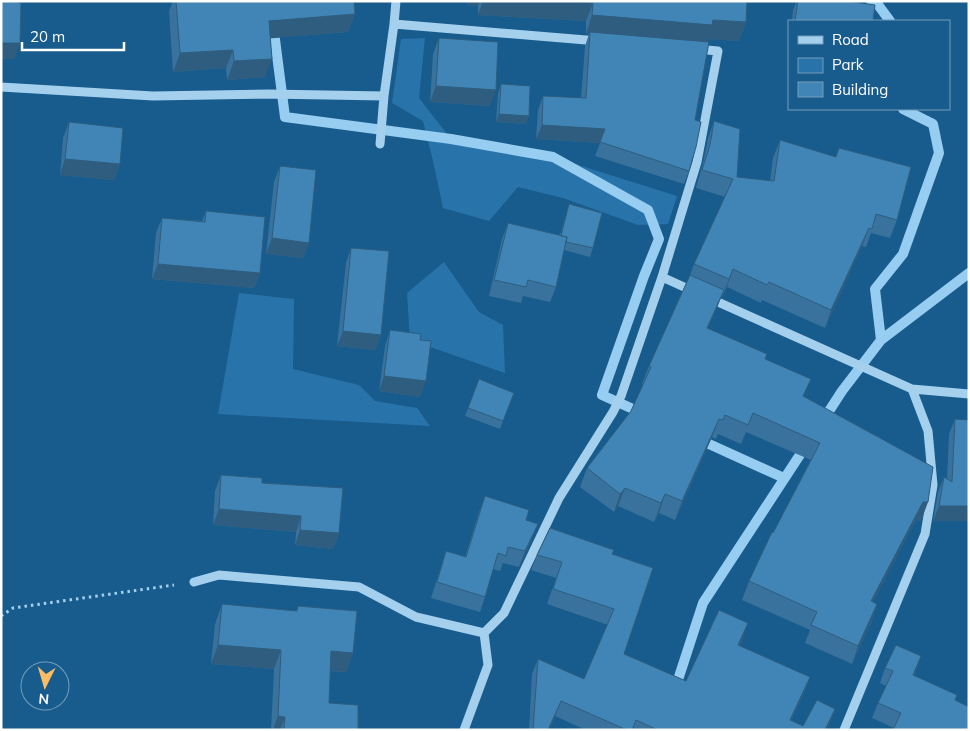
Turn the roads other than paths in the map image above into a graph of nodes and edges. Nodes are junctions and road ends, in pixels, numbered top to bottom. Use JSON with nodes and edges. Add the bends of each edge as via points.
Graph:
{"nodes":[{"id":1,"x":396,"y":1,"type":"edge"},
{"id":2,"x":394,"y":24,"type":"junction"},
{"id":3,"x":610,"y":42,"type":"edge"},
{"id":4,"x":688,"y":48,"type":"edge"},
{"id":5,"x":1,"y":88,"type":"edge"},
{"id":6,"x":384,"y":96,"type":"junction"},
{"id":7,"x":380,"y":144,"type":"dead end"},
{"id":8,"x":662,"y":277,"type":"junction"},
{"id":9,"x":912,"y":389,"type":"junction"},
{"id":10,"x":969,"y":394,"type":"edge"},
{"id":11,"x":194,"y":582,"type":"road end"},
{"id":12,"x":484,"y":633,"type":"junction"},
{"id":13,"x":464,"y":730,"type":"edge"},
{"id":14,"x":844,"y":730,"type":"edge"}],
"edges":[{"from":1,"to":2,"type":"street"},
{"from":2,"to":3,"type":"street"},
{"from":2,"to":6,"type":"street"},
{"from":4,"to":8,"type":"street","via":[[718,51],[697,162]]},
{"from":5,"to":6,"type":"street","via":[[153,96]]},
{"from":6,"to":7,"type":"street"},
{"from":8,"to":9,"type":"street"},
{"from":8,"to":12,"type":"street","via":[[621,396],[559,498],[504,613]]},
{"from":9,"to":10,"type":"street"},
{"from":9,"to":14,"type":"street","via":[[928,431],[933,485],[925,534]]},
{"from":11,"to":12,"type":"street","via":[[219,575],[359,587],[416,617]]},
{"from":12,"to":13,"type":"street","via":[[488,665]]}]}
